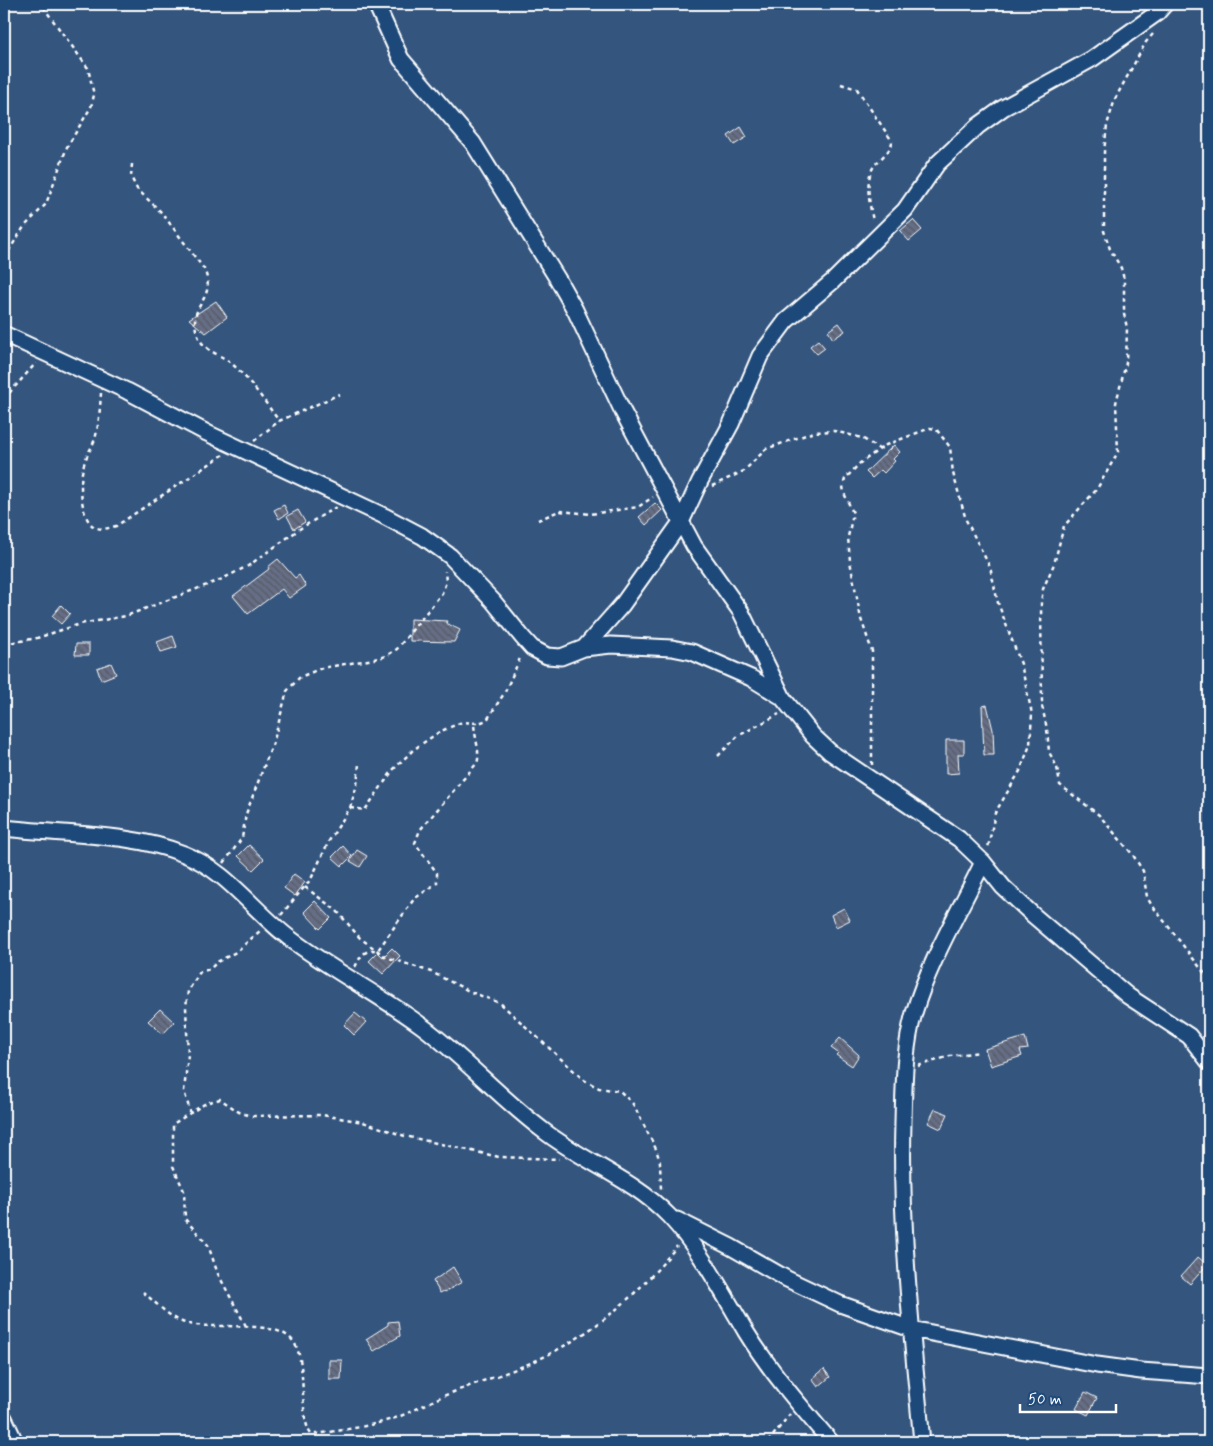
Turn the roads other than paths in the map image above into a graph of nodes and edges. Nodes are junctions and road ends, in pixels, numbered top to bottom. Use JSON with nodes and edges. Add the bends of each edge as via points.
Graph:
{"nodes":[{"id":1,"x":376,"y":4,"type":"edge"},
{"id":2,"x":1166,"y":4,"type":"edge"},
{"id":3,"x":4,"y":334,"type":"edge"},
{"id":4,"x":682,"y":522,"type":"junction"},
{"id":5,"x":584,"y":648,"type":"junction"},
{"id":6,"x":786,"y":701,"type":"junction"},
{"id":7,"x":4,"y":828,"type":"edge"},
{"id":8,"x":983,"y":862,"type":"junction"},
{"id":9,"x":1209,"y":1062,"type":"edge"},
{"id":10,"x":665,"y":1213,"type":"junction"},
{"id":11,"x":911,"y":1329,"type":"junction"},
{"id":12,"x":1209,"y":1376,"type":"edge"},
{"id":13,"x":4,"y":1418,"type":"edge"},
{"id":14,"x":15,"y":1442,"type":"edge"},
{"id":15,"x":831,"y":1442,"type":"edge"},
{"id":16,"x":922,"y":1442,"type":"edge"}],
"edges":[{"from":1,"to":4,"type":"street","via":[[401,59],[473,143],[557,278]]},
{"from":2,"to":4,"type":"street","via":[[1092,60],[1003,108],[978,126],[937,164],[905,210],[775,334],[760,356],[731,424]]},
{"from":3,"to":5,"type":"street","via":[[422,536],[443,551],[493,601],[529,645],[547,656],[569,655]]},
{"from":4,"to":5,"type":"street","via":[[622,605]]},
{"from":4,"to":6,"type":"street","via":[[708,568],[741,612]]},
{"from":5,"to":6,"type":"street","via":[[632,645],[692,652],[736,671]]},
{"from":6,"to":8,"type":"street","via":[[821,745],[959,839]]},
{"from":7,"to":10,"type":"street","via":[[140,842],[185,854],[217,872],[271,923],[348,979],[424,1027],[546,1132],[623,1179]]},
{"from":8,"to":9,"type":"street","via":[[990,873],[1033,914],[1128,996],[1188,1036]]},
{"from":8,"to":11,"type":"street","via":[[914,1012],[908,1042],[902,1167]]},
{"from":10,"to":11,"type":"street","via":[[840,1304]]},
{"from":10,"to":15,"type":"street","via":[[718,1282],[754,1344]]},
{"from":11,"to":12,"type":"street","via":[[1097,1366]]},
{"from":11,"to":16,"type":"street"},
{"from":13,"to":14,"type":"street"}]}
